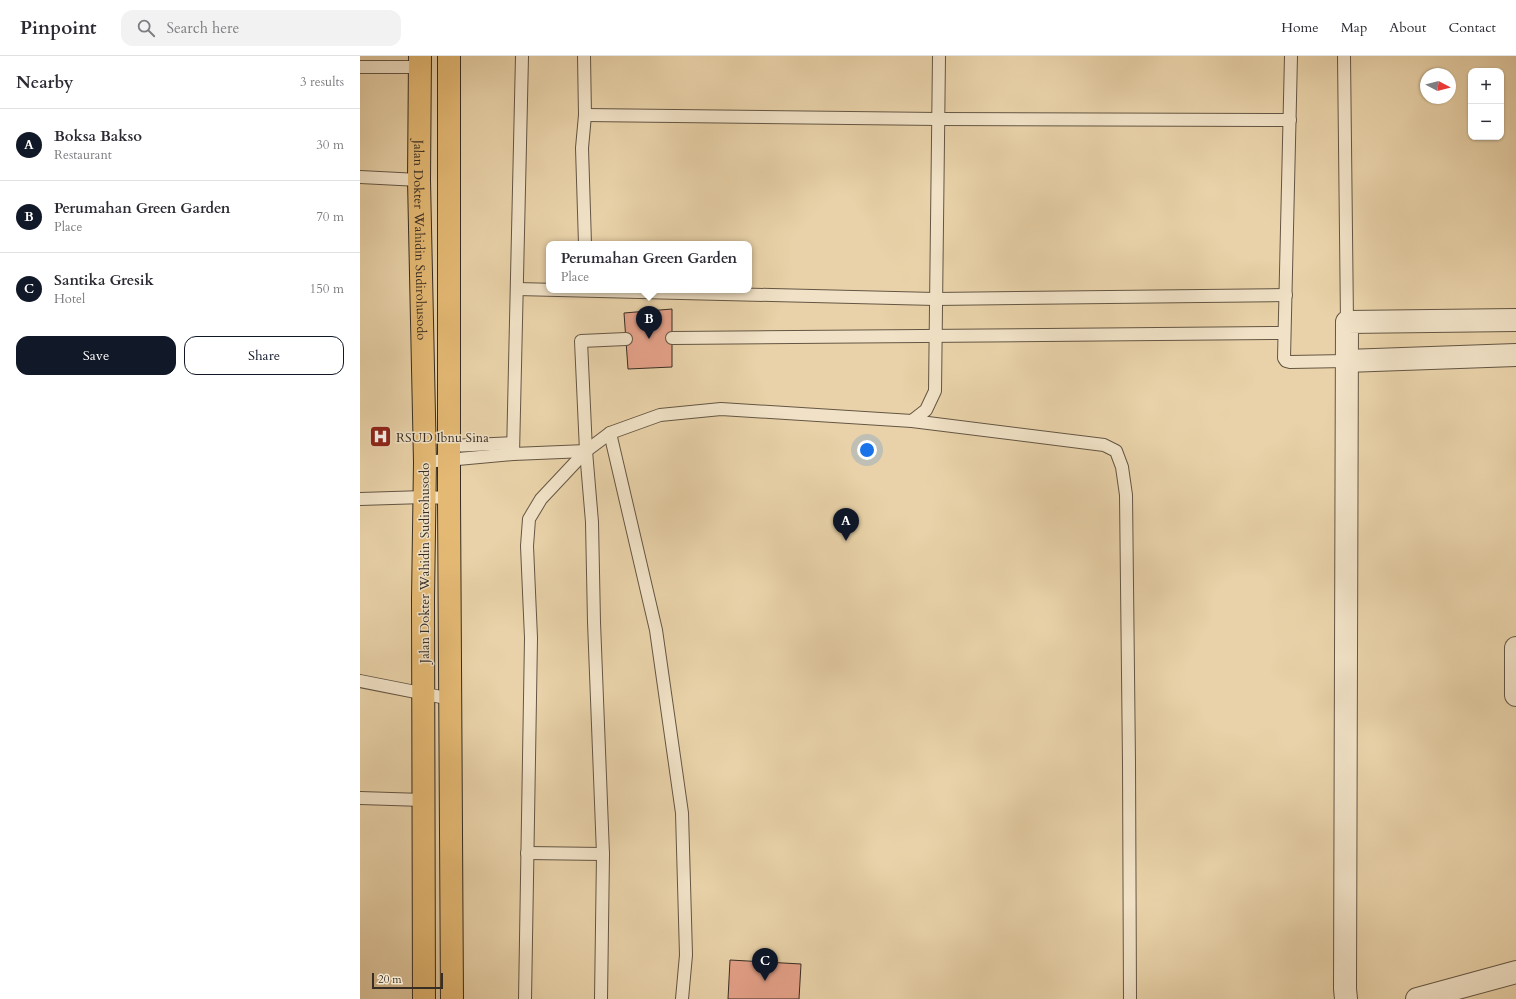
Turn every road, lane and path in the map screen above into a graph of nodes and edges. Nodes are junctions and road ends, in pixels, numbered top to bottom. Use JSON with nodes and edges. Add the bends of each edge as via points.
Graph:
{"nodes":[{"id":1,"x":449,"y":56,"type":"edge"},
{"id":2,"x":522,"y":56,"type":"edge"},
{"id":3,"x":584,"y":56,"type":"edge"},
{"id":4,"x":939,"y":56,"type":"edge"},
{"id":5,"x":1291,"y":56,"type":"edge"},
{"id":6,"x":1344,"y":56,"type":"edge"},
{"id":7,"x":420,"y":62,"type":"edge"},
{"id":8,"x":360,"y":67,"type":"edge"},
{"id":9,"x":585,"y":115,"type":"junction"},
{"id":10,"x":938,"y":119,"type":"junction"},
{"id":11,"x":1290,"y":120,"type":"junction"},
{"id":12,"x":360,"y":177,"type":"edge"},
{"id":13,"x":419,"y":180,"type":"junction"},
{"id":14,"x":585,"y":241,"type":"edge"},
{"id":15,"x":517,"y":290,"type":"junction"},
{"id":16,"x":546,"y":291,"type":"edge"},
{"id":17,"x":656,"y":293,"type":"edge"},
{"id":18,"x":1286,"y":295,"type":"junction"},
{"id":19,"x":935,"y":299,"type":"junction"},
{"id":20,"x":1516,"y":320,"type":"edge"},
{"id":21,"x":1347,"y":322,"type":"junction"},
{"id":22,"x":1284,"y":333,"type":"junction"},
{"id":23,"x":936,"y":336,"type":"junction"},
{"id":24,"x":672,"y":338,"type":"dead end"},
{"id":25,"x":626,"y":340,"type":"dead end"},
{"id":26,"x":1516,"y":355,"type":"edge"},
{"id":27,"x":1346,"y":361,"type":"junction"},
{"id":28,"x":912,"y":421,"type":"junction"},
{"id":29,"x":610,"y":433,"type":"junction"},
{"id":30,"x":513,"y":449,"type":"junction"},
{"id":31,"x":586,"y":451,"type":"junction"},
{"id":32,"x":450,"y":453,"type":"junction"},
{"id":33,"x":425,"y":462,"type":"junction"},
{"id":34,"x":424,"y":497,"type":"junction"},
{"id":35,"x":450,"y":498,"type":"junction"},
{"id":36,"x":360,"y":499,"type":"edge"},
{"id":37,"x":1516,"y":648,"type":"edge"},
{"id":38,"x":360,"y":681,"type":"edge"},
{"id":39,"x":424,"y":694,"type":"junction"},
{"id":40,"x":1516,"y":695,"type":"edge"},
{"id":41,"x":450,"y":699,"type":"junction"},
{"id":42,"x":360,"y":798,"type":"edge"},
{"id":43,"x":424,"y":800,"type":"junction"},
{"id":44,"x":527,"y":852,"type":"junction"},
{"id":45,"x":603,"y":854,"type":"junction"},
{"id":46,"x":1516,"y":972,"type":"edge"},
{"id":47,"x":424,"y":999,"type":"edge"},
{"id":48,"x":452,"y":999,"type":"edge"},
{"id":49,"x":525,"y":999,"type":"edge"},
{"id":50,"x":601,"y":999,"type":"edge"},
{"id":51,"x":682,"y":999,"type":"edge"},
{"id":52,"x":1130,"y":999,"type":"edge"},
{"id":53,"x":1346,"y":999,"type":"edge"},
{"id":54,"x":1417,"y":999,"type":"edge"}],
"edges":[{"from":1,"to":32,"type":"highway","name":"Jalan Dokter Wahidin Sudirohusodo"},
{"from":2,"to":15,"type":"lane"},
{"from":3,"to":9,"type":"lane"},
{"from":4,"to":10,"type":"lane"},
{"from":5,"to":11,"type":"lane"},
{"from":6,"to":21,"type":"lane"},
{"from":7,"to":8,"type":"lane"},
{"from":7,"to":13,"type":"highway","name":"Jalan Dokter Wahidin Sudirohusodo"},
{"from":9,"to":10,"type":"lane"},
{"from":9,"to":14,"type":"lane","via":[[582,148]]},
{"from":10,"to":11,"type":"lane"},
{"from":10,"to":19,"type":"lane"},
{"from":11,"to":18,"type":"lane"},
{"from":12,"to":13,"type":"lane"},
{"from":13,"to":33,"type":"highway","name":"Jalan Dokter Wahidin Sudirohusodo"},
{"from":15,"to":16,"type":"lane"},
{"from":15,"to":30,"type":"lane"},
{"from":17,"to":19,"type":"lane"},
{"from":18,"to":19,"type":"lane"},
{"from":18,"to":22,"type":"lane"},
{"from":19,"to":23,"type":"lane"},
{"from":20,"to":21,"type":"street"},
{"from":21,"to":27,"type":"street"},
{"from":22,"to":23,"type":"lane"},
{"from":22,"to":27,"type":"lane","via":[[1284,358],[1287,361]]},
{"from":23,"to":24,"type":"lane"},
{"from":23,"to":28,"type":"lane","via":[[935,391],[926,410]]},
{"from":25,"to":31,"type":"lane","via":[[581,341]]},
{"from":26,"to":27,"type":"street"},
{"from":27,"to":53,"type":"street"},
{"from":28,"to":29,"type":"lane","via":[[721,409],[660,415]]},
{"from":28,"to":52,"type":"lane","via":[[1104,445],[1116,451],[1122,467],[1126,495]]},
{"from":29,"to":31,"type":"lane"},
{"from":29,"to":51,"type":"lane","via":[[656,630],[682,813],[686,955]]},
{"from":30,"to":31,"type":"lane"},
{"from":30,"to":32,"type":"lane"},
{"from":31,"to":44,"type":"lane","via":[[541,499],[529,519],[527,546],[531,638]]},
{"from":31,"to":45,"type":"lane","via":[[592,522]]},
{"from":32,"to":33,"type":"lane"},
{"from":32,"to":35,"type":"highway","name":"Jalan Dokter Wahidin Sudirohusodo"},
{"from":33,"to":34,"type":"highway","name":"Jalan Dokter Wahidin Sudirohusodo"},
{"from":34,"to":35,"type":"lane"},
{"from":34,"to":36,"type":"lane"},
{"from":34,"to":39,"type":"highway","name":"Jalan Dokter Wahidin Sudirohusodo"},
{"from":35,"to":41,"type":"highway","name":"Jalan Dokter Wahidin Sudirohusodo"},
{"from":37,"to":40,"type":"street"},
{"from":38,"to":39,"type":"lane"},
{"from":39,"to":41,"type":"lane"},
{"from":39,"to":43,"type":"highway","name":"Jalan Dokter Wahidin Sudirohusodo"},
{"from":41,"to":48,"type":"highway","name":"Jalan Dokter Wahidin Sudirohusodo"},
{"from":42,"to":43,"type":"lane"},
{"from":43,"to":47,"type":"highway","name":"Jalan Dokter Wahidin Sudirohusodo"},
{"from":44,"to":45,"type":"lane"},
{"from":44,"to":49,"type":"lane"},
{"from":45,"to":50,"type":"lane"},
{"from":46,"to":54,"type":"street"}]}
